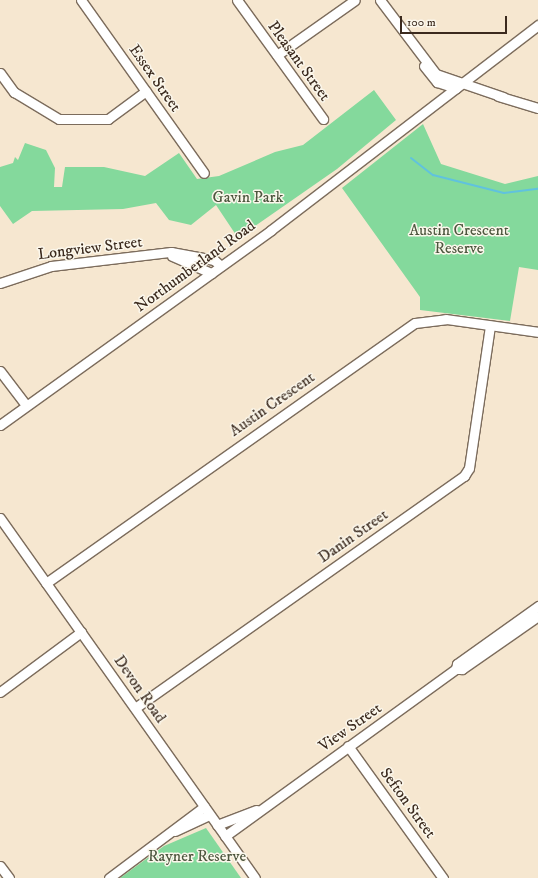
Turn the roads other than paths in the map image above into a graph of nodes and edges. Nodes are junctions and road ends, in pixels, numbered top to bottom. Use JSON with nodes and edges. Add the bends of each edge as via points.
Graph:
{"nodes":[{"id":1,"x":81,"y":0,"type":"edge"},
{"id":2,"x":237,"y":0,"type":"edge"},
{"id":3,"x":355,"y":0,"type":"edge"},
{"id":4,"x":380,"y":0,"type":"edge"},
{"id":5,"x":538,"y":25,"type":"edge"},
{"id":6,"x":277,"y":56,"type":"junction"},
{"id":7,"x":0,"y":73,"type":"edge"},
{"id":8,"x":8,"y":84,"type":"junction"},
{"id":9,"x":458,"y":85,"type":"junction"},
{"id":10,"x":0,"y":90,"type":"edge"},
{"id":11,"x":146,"y":91,"type":"junction"},
{"id":12,"x":538,"y":108,"type":"edge"},
{"id":13,"x":323,"y":119,"type":"dead end"},
{"id":14,"x":204,"y":173,"type":"dead end"},
{"id":15,"x":163,"y":254,"type":"junction"},
{"id":16,"x":221,"y":266,"type":"junction"},
{"id":17,"x":210,"y":273,"type":"junction"},
{"id":18,"x":0,"y":283,"type":"edge"},
{"id":19,"x":490,"y":326,"type":"junction"},
{"id":20,"x":538,"y":332,"type":"edge"},
{"id":21,"x":0,"y":371,"type":"edge"},
{"id":22,"x":26,"y":405,"type":"junction"},
{"id":23,"x":0,"y":425,"type":"edge"},
{"id":24,"x":0,"y":518,"type":"edge"},
{"id":25,"x":46,"y":583,"type":"junction"},
{"id":26,"x":538,"y":606,"type":"edge"},
{"id":27,"x":538,"y":616,"type":"edge"},
{"id":28,"x":81,"y":632,"type":"junction"},
{"id":29,"x":456,"y":669,"type":"junction"},
{"id":30,"x":0,"y":692,"type":"edge"},
{"id":31,"x":135,"y":708,"type":"junction"},
{"id":32,"x":348,"y":746,"type":"junction"},
{"id":33,"x":204,"y":807,"type":"junction"},
{"id":34,"x":261,"y":808,"type":"junction"},
{"id":35,"x":210,"y":815,"type":"junction"},
{"id":36,"x":217,"y":825,"type":"junction"},
{"id":37,"x":172,"y":832,"type":"junction"},
{"id":38,"x":225,"y":836,"type":"junction"},
{"id":39,"x":0,"y":866,"type":"edge"},
{"id":40,"x":9,"y":878,"type":"edge"},
{"id":41,"x":109,"y":878,"type":"edge"},
{"id":42,"x":255,"y":878,"type":"edge"},
{"id":43,"x":443,"y":878,"type":"edge"}],
"edges":[{"from":1,"to":11,"type":"street","name":"Essex Street"},
{"from":2,"to":6,"type":"street","name":"Pleasant Street"},
{"from":3,"to":6,"type":"street"},
{"from":4,"to":9,"type":"street","via":[[422,59],[443,78]]},
{"from":5,"to":9,"type":"street","name":"Northumberland Road"},
{"from":6,"to":13,"type":"street","name":"Pleasant Street"},
{"from":7,"to":8,"type":"street"},
{"from":8,"to":10,"type":"street"},
{"from":8,"to":11,"type":"street","via":[[59,119],[108,119]]},
{"from":9,"to":12,"type":"street"},
{"from":9,"to":16,"type":"street","name":"Northumberland Road"},
{"from":11,"to":14,"type":"street","name":"Essex Street"},
{"from":15,"to":16,"type":"street","name":"Longview Street","via":[[176,252],[214,260]]},
{"from":15,"to":17,"type":"street","name":"Longview Street"},
{"from":15,"to":18,"type":"street","name":"Longview Street","via":[[62,264],[18,275]]},
{"from":16,"to":17,"type":"street","name":"Northumberland Road"},
{"from":17,"to":22,"type":"street","name":"Northumberland Road"},
{"from":19,"to":20,"type":"street","name":"Austin Crescent"},
{"from":19,"to":25,"type":"street","name":"Austin Crescent","via":[[432,318],[408,326]]},
{"from":19,"to":31,"type":"street","name":"Danin Street","via":[[469,468],[464,476]]},
{"from":21,"to":22,"type":"street"},
{"from":22,"to":23,"type":"street","name":"Northumberland Road"},
{"from":24,"to":25,"type":"street","name":"Devon Road"},
{"from":25,"to":28,"type":"street","name":"Devon Road"},
{"from":26,"to":29,"type":"street","name":"View Street","via":[[457,664]]},
{"from":27,"to":29,"type":"street","name":"View Street","via":[[462,669]]},
{"from":28,"to":30,"type":"street"},
{"from":28,"to":31,"type":"street","name":"Devon Road"},
{"from":29,"to":32,"type":"street","name":"View Street"},
{"from":31,"to":33,"type":"street","name":"Devon Road"},
{"from":32,"to":34,"type":"street","name":"View Street"},
{"from":32,"to":43,"type":"street","name":"Sefton Street"},
{"from":33,"to":35,"type":"street","name":"Devon Road"},
{"from":33,"to":37,"type":"street"},
{"from":34,"to":36,"type":"street","name":"View Street"},
{"from":34,"to":38,"type":"street","name":"View Street"},
{"from":35,"to":36,"type":"street","name":"Devon Road"},
{"from":35,"to":37,"type":"street"},
{"from":36,"to":38,"type":"street","name":"Devon Road"},
{"from":37,"to":41,"type":"street"},
{"from":38,"to":42,"type":"street","name":"Devon Road"},
{"from":39,"to":40,"type":"street"}]}
